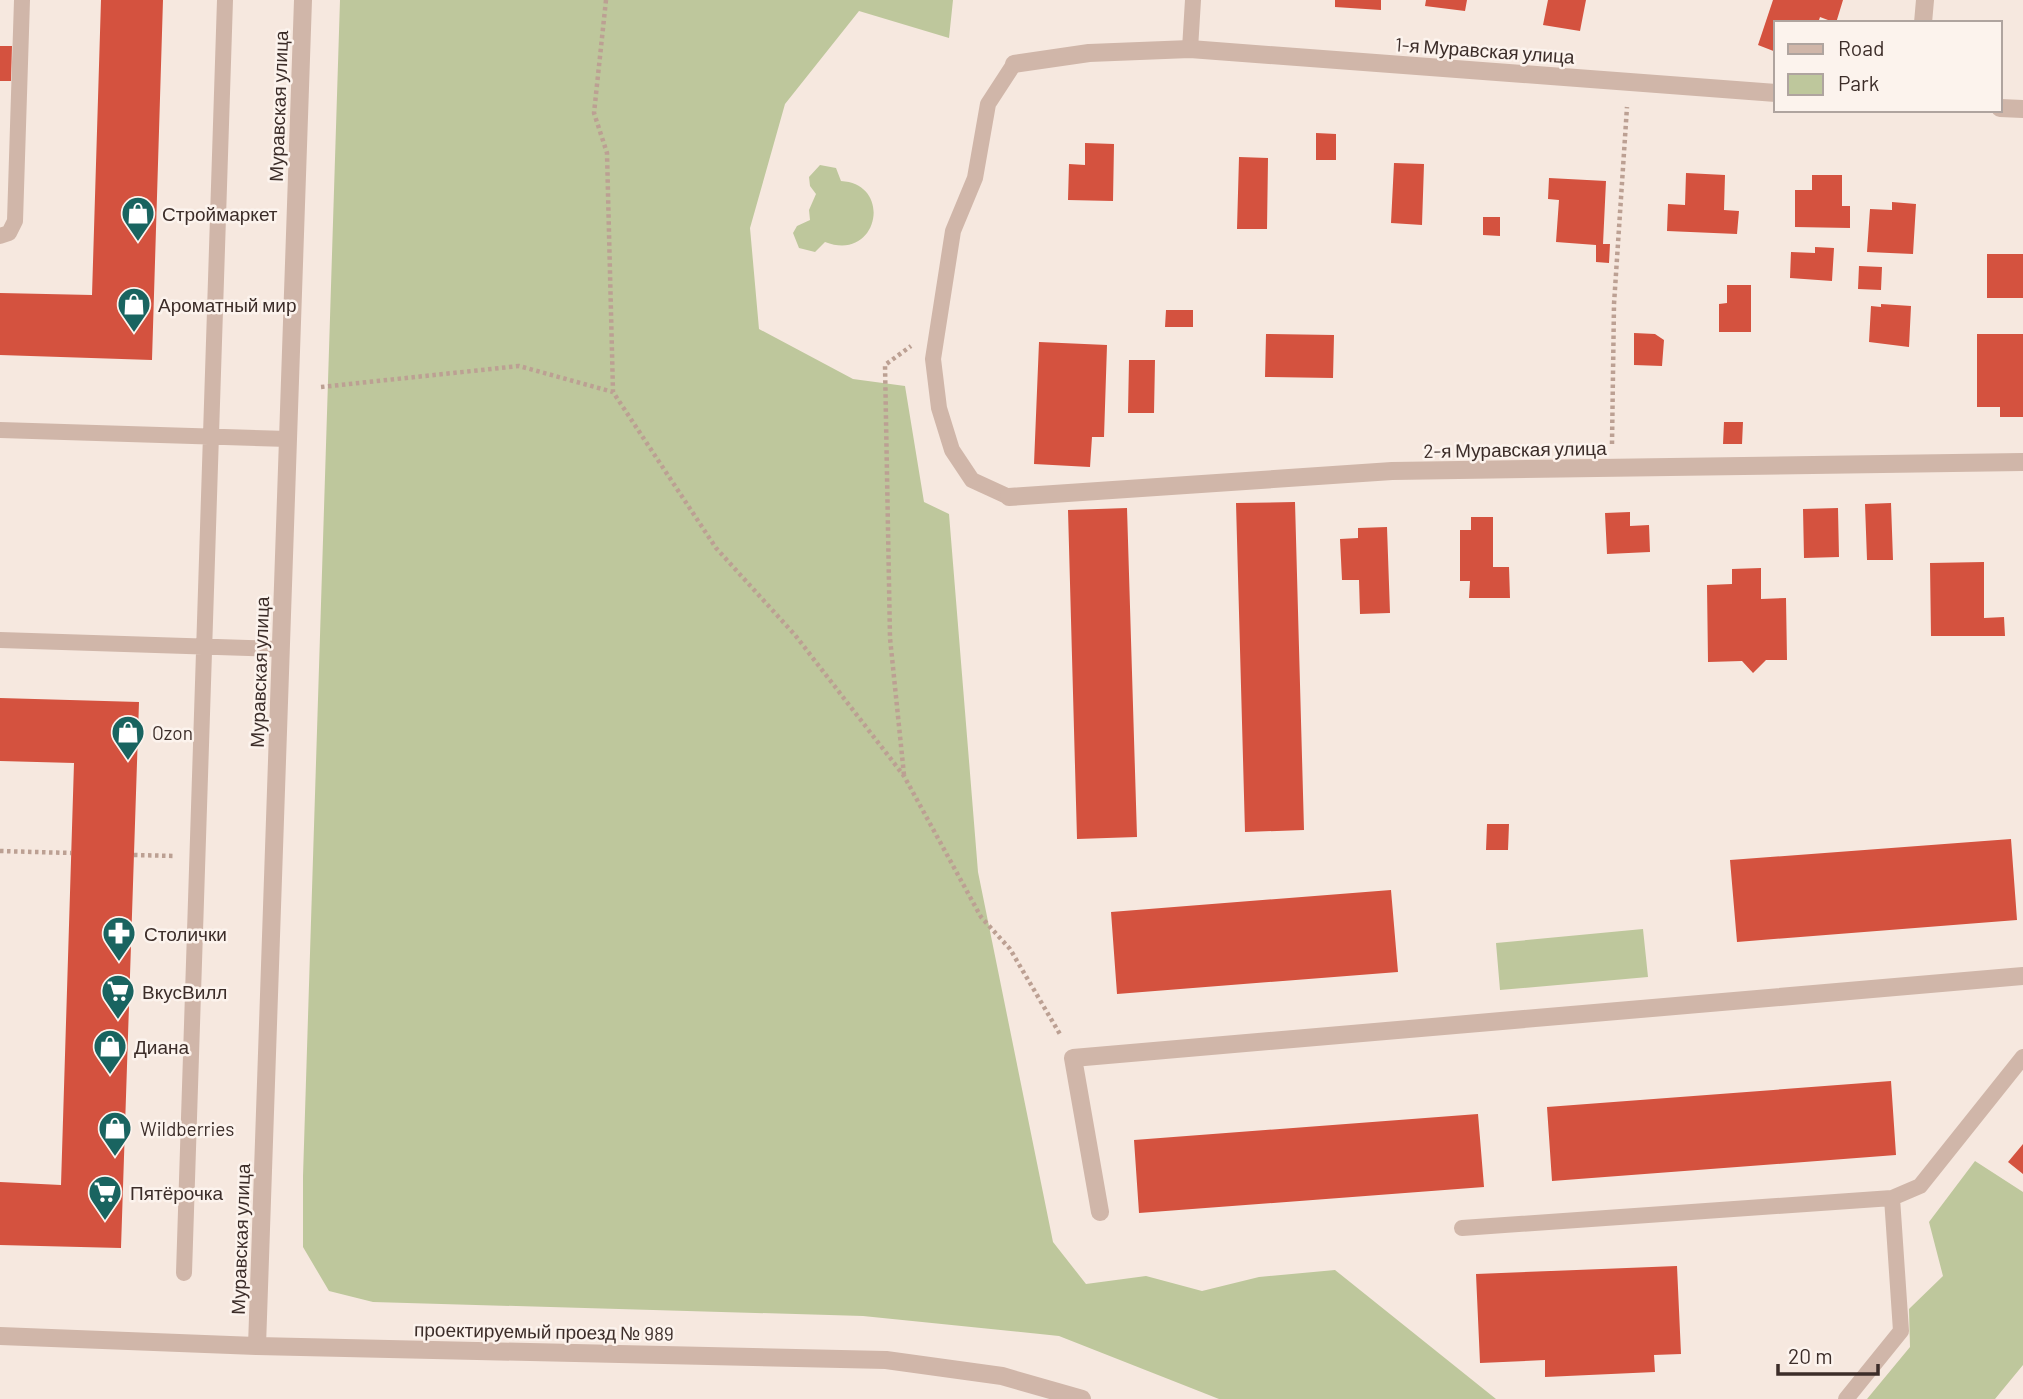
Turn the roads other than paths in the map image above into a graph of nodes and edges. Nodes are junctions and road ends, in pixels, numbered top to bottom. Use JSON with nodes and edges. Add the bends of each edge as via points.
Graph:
{"nodes":[{"id":1,"x":22,"y":0,"type":"edge"},
{"id":2,"x":225,"y":0,"type":"edge"},
{"id":3,"x":303,"y":0,"type":"edge"},
{"id":4,"x":1193,"y":0,"type":"edge"},
{"id":5,"x":1925,"y":0,"type":"edge"},
{"id":6,"x":1923,"y":21,"type":"edge"},
{"id":7,"x":1190,"y":48,"type":"junction"},
{"id":8,"x":1014,"y":64,"type":"joint"},
{"id":9,"x":1774,"y":93,"type":"edge"},
{"id":10,"x":2002,"y":108,"type":"edge"},
{"id":11,"x":2023,"y":109,"type":"edge"},
{"id":12,"x":0,"y":236,"type":"edge"},
{"id":13,"x":0,"y":430,"type":"edge"},
{"id":14,"x":211,"y":437,"type":"junction"},
{"id":15,"x":288,"y":439,"type":"junction"},
{"id":16,"x":2023,"y":462,"type":"edge"},
{"id":17,"x":1009,"y":497,"type":"joint"},
{"id":18,"x":0,"y":640,"type":"edge"},
{"id":19,"x":204,"y":647,"type":"junction"},
{"id":20,"x":281,"y":649,"type":"junction"},
{"id":21,"x":2023,"y":976,"type":"edge"},
{"id":22,"x":2023,"y":1057,"type":"edge"},
{"id":23,"x":1892,"y":1198,"type":"junction"},
{"id":24,"x":1100,"y":1212,"type":"dead end"},
{"id":25,"x":1462,"y":1228,"type":"dead end"},
{"id":26,"x":184,"y":1273,"type":"dead end"},
{"id":27,"x":0,"y":1336,"type":"edge"},
{"id":28,"x":257,"y":1346,"type":"junction"},
{"id":29,"x":1082,"y":1399,"type":"edge"},
{"id":30,"x":1846,"y":1399,"type":"edge"}],
"edges":[{"from":1,"to":12,"type":"lane","via":[[15,220],[9,233]]},
{"from":2,"to":14,"type":"lane"},
{"from":3,"to":15,"type":"street","name":"Муравская улица"},
{"from":4,"to":7,"type":"lane"},
{"from":5,"to":6,"type":"street"},
{"from":7,"to":8,"type":"street","name":"1-я Муравская улица","via":[[1089,53]]},
{"from":7,"to":9,"type":"street","name":"1-я Муравская улица"},
{"from":8,"to":17,"type":"lane","via":[[988,104],[975,178],[953,231],[933,359],[939,408],[952,450],[972,481]]},
{"from":10,"to":11,"type":"street"},
{"from":13,"to":14,"type":"lane"},
{"from":14,"to":15,"type":"lane"},
{"from":14,"to":19,"type":"lane"},
{"from":15,"to":20,"type":"street","name":"Муравская улица"},
{"from":16,"to":17,"type":"street","name":"2-я Муравская улица","via":[[1392,471]]},
{"from":18,"to":19,"type":"lane"},
{"from":19,"to":20,"type":"lane"},
{"from":19,"to":26,"type":"lane"},
{"from":20,"to":28,"type":"street","name":"Муравская улица"},
{"from":21,"to":24,"type":"street","via":[[1073,1058]]},
{"from":22,"to":23,"type":"lane","via":[[1920,1186]]},
{"from":23,"to":25,"type":"lane"},
{"from":23,"to":30,"type":"lane","via":[[1901,1331]]},
{"from":27,"to":28,"type":"street","name":"проектируемый проезд № 989"},
{"from":28,"to":29,"type":"street","name":"проектируемый проезд № 989","via":[[886,1360],[1002,1376]]}]}
